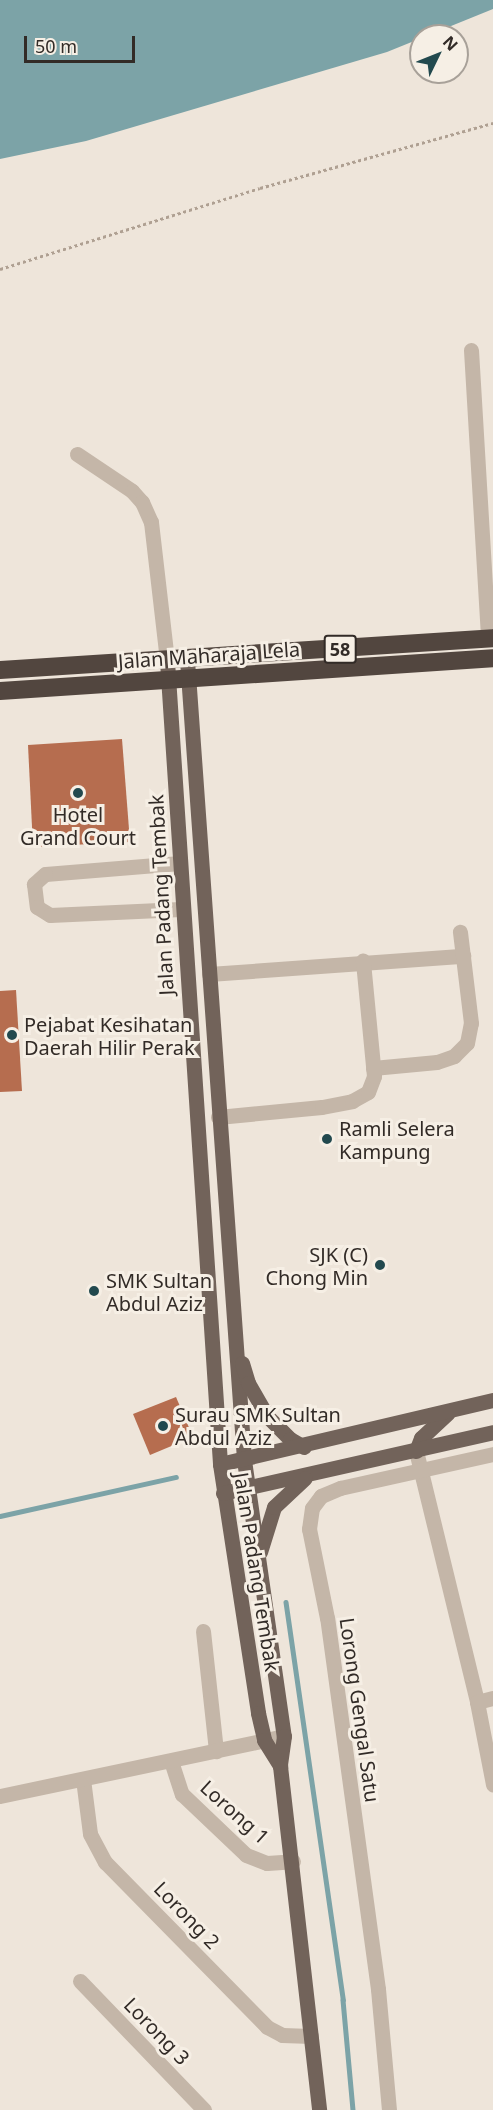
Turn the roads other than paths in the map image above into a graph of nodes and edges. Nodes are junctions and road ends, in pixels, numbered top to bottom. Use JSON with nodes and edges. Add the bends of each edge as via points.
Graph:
{"nodes":[{"id":1,"x":471,"y":350,"type":"dead end"},
{"id":2,"x":76,"y":454,"type":"dead end"},
{"id":3,"x":491,"y":638,"type":"edge"},
{"id":4,"x":493,"y":658,"type":"edge"},
{"id":5,"x":167,"y":661,"type":"junction"},
{"id":6,"x":188,"y":669,"type":"junction"},
{"id":7,"x":0,"y":670,"type":"edge"},
{"id":8,"x":169,"y":680,"type":"junction"},
{"id":9,"x":0,"y":691,"type":"edge"},
{"id":10,"x":180,"y":863,"type":"junction"},
{"id":11,"x":181,"y":909,"type":"junction"},
{"id":12,"x":460,"y":932,"type":"dead end"},
{"id":13,"x":463,"y":956,"type":"junction"},
{"id":14,"x":363,"y":961,"type":"junction"},
{"id":15,"x":209,"y":974,"type":"junction"},
{"id":16,"x":374,"y":1068,"type":"junction"},
{"id":17,"x":218,"y":1117,"type":"junction"},
{"id":18,"x":233,"y":1331,"type":"junction"},
{"id":19,"x":493,"y":1400,"type":"edge"},
{"id":20,"x":450,"y":1411,"type":"junction"},
{"id":21,"x":493,"y":1432,"type":"edge"},
{"id":22,"x":304,"y":1447,"type":"junction"},
{"id":23,"x":416,"y":1451,"type":"junction"},
{"id":24,"x":493,"y":1454,"type":"edge"},
{"id":25,"x":244,"y":1460,"type":"junction"},
{"id":26,"x":220,"y":1464,"type":"junction"},
{"id":27,"x":422,"y":1471,"type":"junction"},
{"id":28,"x":308,"y":1475,"type":"junction"},
{"id":29,"x":248,"y":1488,"type":"junction"},
{"id":30,"x":223,"y":1493,"type":"junction"},
{"id":31,"x":258,"y":1564,"type":"junction"},
{"id":32,"x":203,"y":1631,"type":"dead end"},
{"id":33,"x":493,"y":1698,"type":"edge"},
{"id":34,"x":477,"y":1702,"type":"junction"},
{"id":35,"x":284,"y":1736,"type":"junction"},
{"id":36,"x":264,"y":1740,"type":"junction"},
{"id":37,"x":216,"y":1751,"type":"junction"},
{"id":38,"x":171,"y":1761,"type":"junction"},
{"id":39,"x":280,"y":1766,"type":"junction"},
{"id":40,"x":83,"y":1779,"type":"junction"},
{"id":41,"x":493,"y":1784,"type":"edge"},
{"id":42,"x":0,"y":1796,"type":"edge"},
{"id":43,"x":293,"y":1861,"type":"junction"},
{"id":44,"x":80,"y":1981,"type":"dead end"},
{"id":45,"x":311,"y":2036,"type":"junction"},
{"id":46,"x":204,"y":2110,"type":"edge"},
{"id":47,"x":319,"y":2110,"type":"edge"},
{"id":48,"x":389,"y":2110,"type":"edge"}],
"edges":[{"from":1,"to":3,"type":"street"},
{"from":2,"to":5,"type":"street","via":[[132,491],[142,502],[152,532]]},
{"from":3,"to":6,"type":"highway","name":"Jalan Maharaja Lela","number":"58"},
{"from":4,"to":6,"type":"highway","name":"Jalan Maharaja Lela","number":"58"},
{"from":5,"to":6,"type":"highway","name":"Jalan Maharaja Lela","number":"58"},
{"from":5,"to":7,"type":"highway","name":"Jalan Maharaja Lela","number":"58"},
{"from":5,"to":8,"type":"main road","name":"Jalan Padang Tembak"},
{"from":6,"to":8,"type":"highway","name":"Jalan Maharaja Lela","number":"58"},
{"from":6,"to":15,"type":"main road","name":"Jalan Padang Tembak"},
{"from":8,"to":9,"type":"highway","name":"Jalan Maharaja Lela","number":"58"},
{"from":8,"to":10,"type":"main road","name":"Jalan Padang Tembak"},
{"from":10,"to":11,"type":"main road","name":"Jalan Padang Tembak"},
{"from":10,"to":11,"type":"street","via":[[45,874],[34,884],[37,907],[50,915]]},
{"from":11,"to":26,"type":"main road","name":"Jalan Padang Tembak"},
{"from":12,"to":13,"type":"street"},
{"from":13,"to":14,"type":"street"},
{"from":13,"to":16,"type":"street","via":[[471,1023],[467,1043],[454,1056],[437,1062]]},
{"from":14,"to":15,"type":"street"},
{"from":14,"to":16,"type":"street"},
{"from":15,"to":17,"type":"main road","name":"Jalan Padang Tembak"},
{"from":16,"to":17,"type":"street","via":[[368,1092],[352,1101]]},
{"from":17,"to":18,"type":"main road","name":"Jalan Padang Tembak"},
{"from":18,"to":22,"type":"main road","via":[[256,1400],[277,1428]]},
{"from":18,"to":25,"type":"main road","name":"Jalan Padang Tembak"},
{"from":19,"to":20,"type":"main road"},
{"from":20,"to":22,"type":"main road"},
{"from":20,"to":23,"type":"main road","via":[[421,1438]]},
{"from":21,"to":23,"type":"main road"},
{"from":22,"to":25,"type":"main road"},
{"from":23,"to":27,"type":"street"},
{"from":23,"to":28,"type":"main road"},
{"from":24,"to":27,"type":"street","name":"Lorong Gengal Satu"},
{"from":25,"to":26,"type":"main road"},
{"from":25,"to":29,"type":"main road","name":"Jalan Padang Tembak"},
{"from":26,"to":30,"type":"main road","name":"Jalan Padang Tembak"},
{"from":27,"to":34,"type":"street"},
{"from":27,"to":48,"type":"street","name":"Lorong Gengal Satu","via":[[340,1488],[321,1496],[312,1508],[309,1529],[327,1617],[378,1989]]},
{"from":28,"to":29,"type":"main road"},
{"from":28,"to":31,"type":"main road","via":[[274,1507]]},
{"from":29,"to":30,"type":"main road"},
{"from":29,"to":31,"type":"main road","name":"Jalan Padang Tembak"},
{"from":30,"to":36,"type":"main road","name":"Jalan Padang Tembak"},
{"from":31,"to":35,"type":"main road","name":"Jalan Padang Tembak"},
{"from":32,"to":37,"type":"street"},
{"from":33,"to":34,"type":"street"},
{"from":34,"to":41,"type":"street"},
{"from":35,"to":36,"type":"street"},
{"from":35,"to":39,"type":"main road","name":"Jalan Padang Tembak"},
{"from":36,"to":37,"type":"street"},
{"from":36,"to":39,"type":"main road","name":"Jalan Padang Tembak"},
{"from":37,"to":38,"type":"street"},
{"from":38,"to":40,"type":"street"},
{"from":38,"to":43,"type":"street","name":"Lorong 1","via":[[182,1794],[246,1855],[267,1863]]},
{"from":39,"to":43,"type":"main road","name":"Jalan Padang Tembak"},
{"from":40,"to":42,"type":"street"},
{"from":40,"to":45,"type":"street","name":"Lorong 2","via":[[90,1834],[105,1862],[267,2027],[282,2035]]},
{"from":43,"to":45,"type":"main road","name":"Jalan Padang Tembak"},
{"from":44,"to":46,"type":"street","name":"Lorong 3"},
{"from":45,"to":47,"type":"main road","name":"Jalan Padang Tembak"}]}
